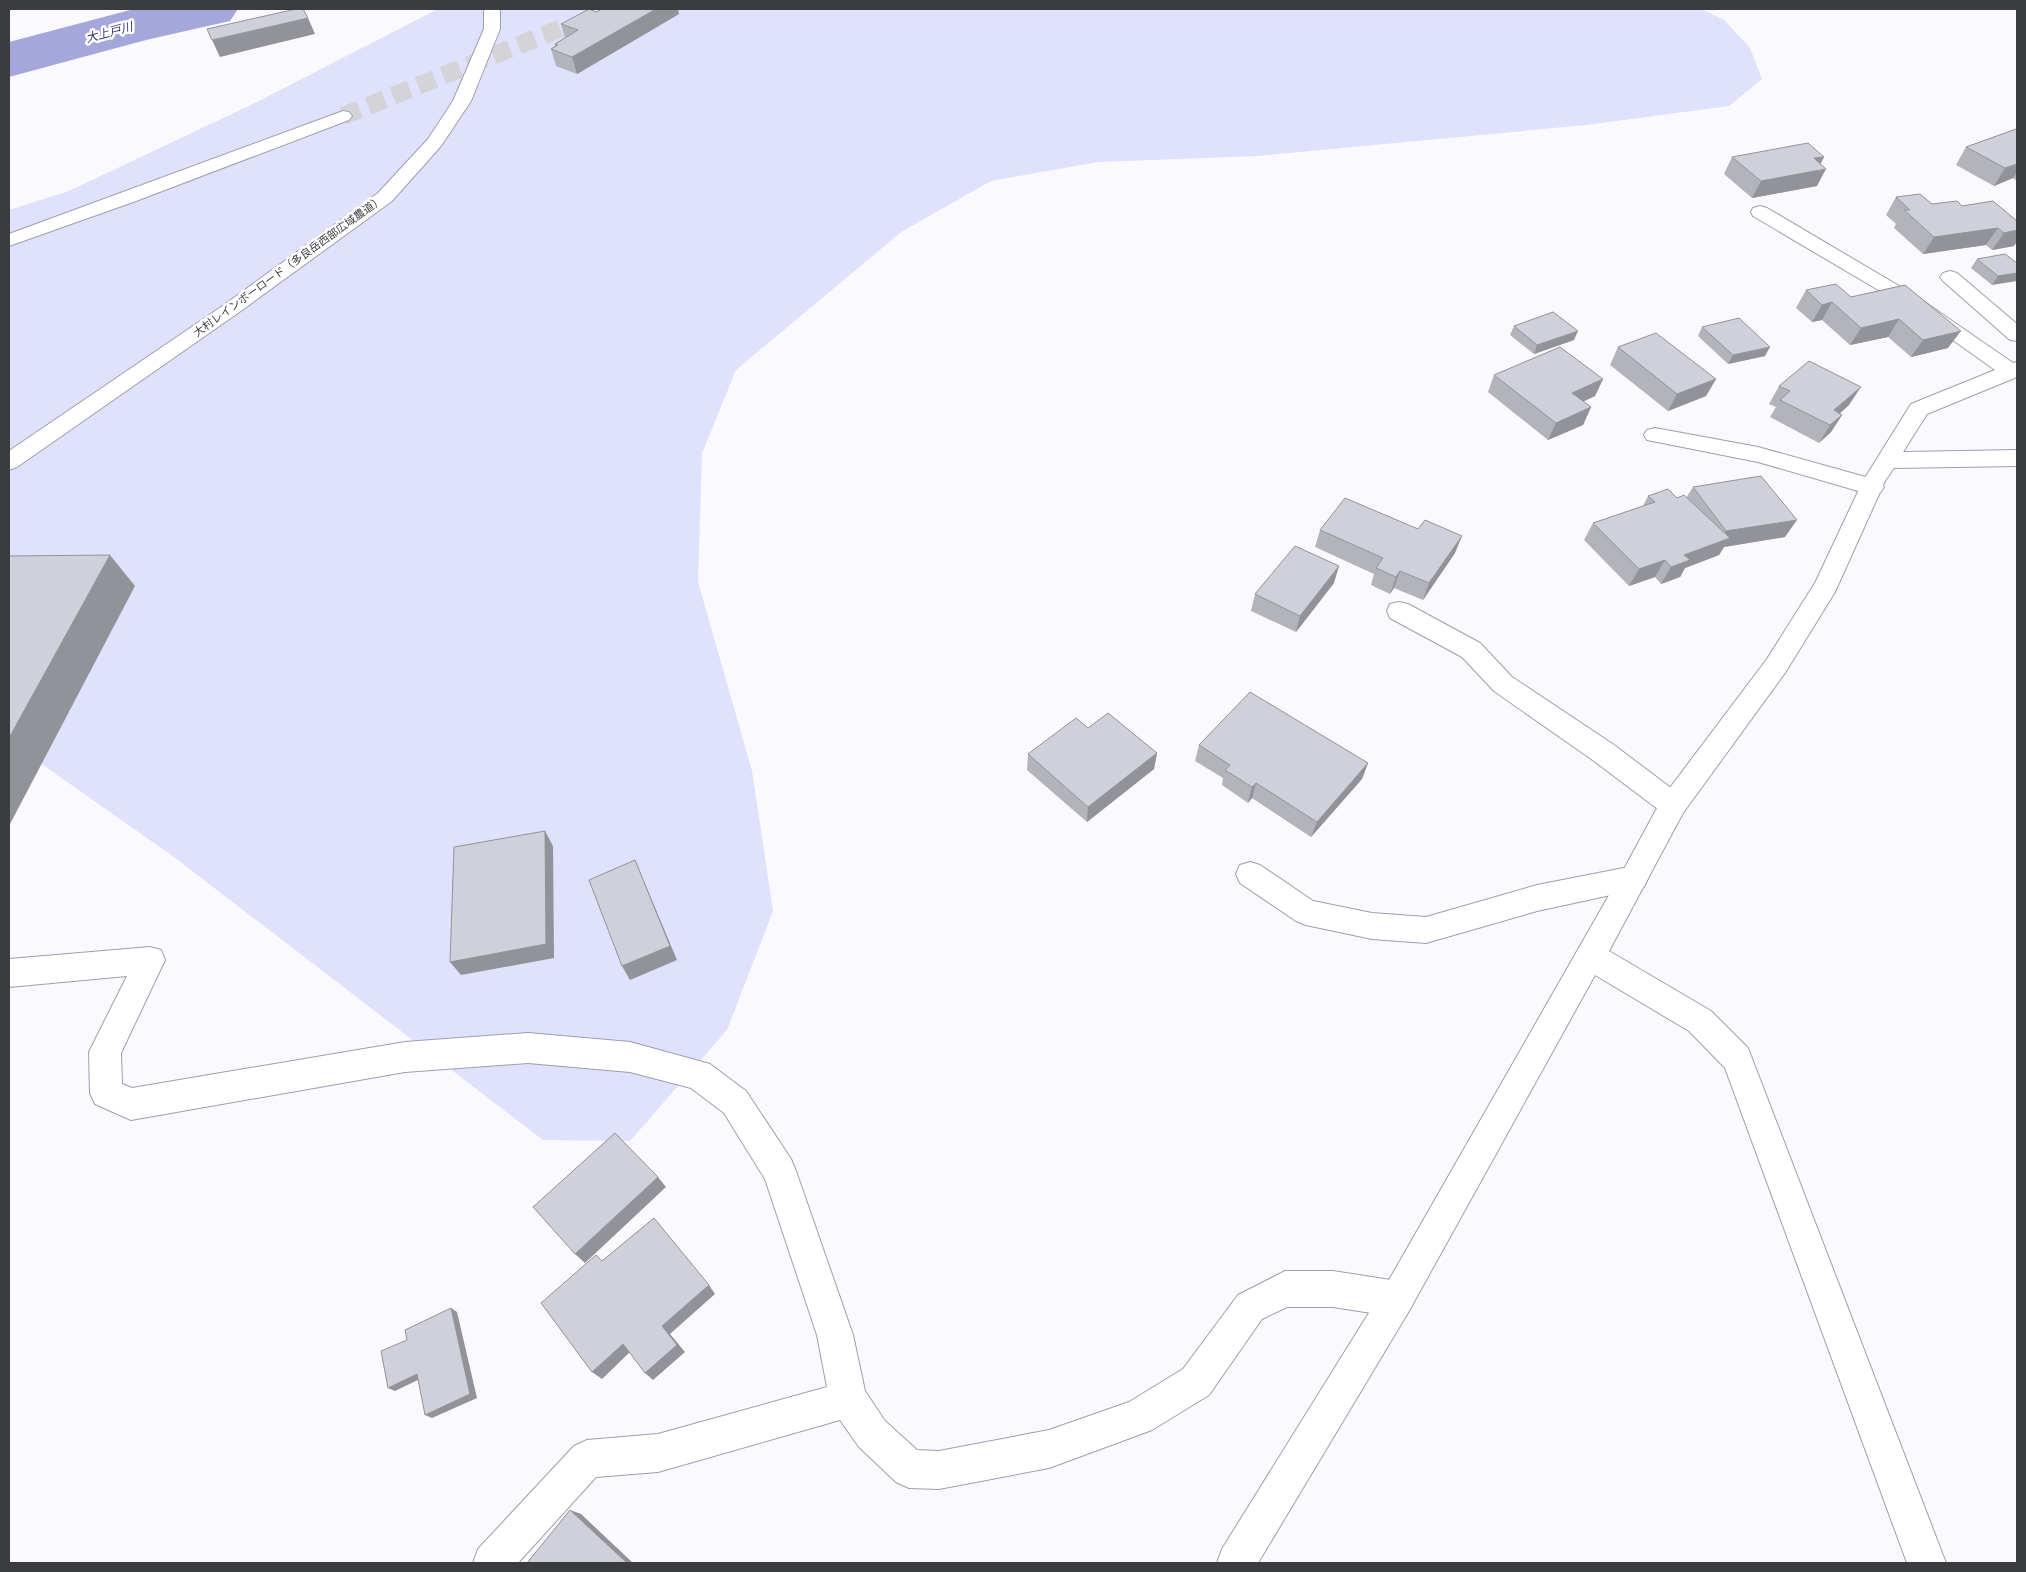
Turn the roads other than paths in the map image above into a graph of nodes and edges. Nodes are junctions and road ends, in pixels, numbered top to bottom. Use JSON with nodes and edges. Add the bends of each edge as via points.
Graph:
{"nodes":[{"id":1,"x":492,"y":9,"type":"edge"},
{"id":2,"x":343,"y":116,"type":"tunnel mouth"},
{"id":3,"x":1760,"y":212,"type":"dead end"},
{"id":4,"x":9,"y":240,"type":"edge"},
{"id":5,"x":1950,"y":277,"type":"dead end"},
{"id":6,"x":2017,"y":335,"type":"edge"},
{"id":7,"x":2014,"y":370,"type":"edge"},
{"id":8,"x":1655,"y":435,"type":"dead end"},
{"id":9,"x":2017,"y":458,"type":"edge"},
{"id":10,"x":1887,"y":460,"type":"junction"},
{"id":11,"x":9,"y":462,"type":"edge"},
{"id":12,"x":1872,"y":486,"type":"junction"},
{"id":13,"x":1399,"y":612,"type":"dead end"},
{"id":14,"x":1673,"y":805,"type":"junction"},
{"id":15,"x":1250,"y":874,"type":"dead end"},
{"id":16,"x":1634,"y":878,"type":"junction"},
{"id":17,"x":1590,"y":956,"type":"junction"},
{"id":18,"x":9,"y":973,"type":"edge"},
{"id":19,"x":1397,"y":1299,"type":"junction"},
{"id":20,"x":848,"y":1399,"type":"junction"},
{"id":21,"x":492,"y":1563,"type":"edge"},
{"id":22,"x":1236,"y":1563,"type":"edge"},
{"id":23,"x":1926,"y":1563,"type":"edge"}],
"edges":[{"from":1,"to":11,"type":"street","name":"大村レインボーロード（多良岳西部広域農道）","via":[[492,29],[462,101],[435,142],[385,197],[231,309]]},
{"from":2,"to":4,"type":"street"},
{"from":3,"to":7,"type":"street","via":[[1909,300]]},
{"from":5,"to":6,"type":"street"},
{"from":7,"to":10,"type":"street","via":[[1919,408]]},
{"from":8,"to":12,"type":"street","via":[[1758,455]]},
{"from":9,"to":10,"type":"street"},
{"from":10,"to":12,"type":"street"},
{"from":12,"to":14,"type":"street","via":[[1826,586],[1776,666]]},
{"from":13,"to":14,"type":"street","via":[[1471,650],[1503,684]]},
{"from":14,"to":16,"type":"street"},
{"from":15,"to":16,"type":"street","via":[[1306,912],[1372,926],[1426,930],[1537,898]]},
{"from":16,"to":17,"type":"street"},
{"from":17,"to":19,"type":"street"},
{"from":17,"to":23,"type":"street","via":[[1700,1021],[1737,1059]]},
{"from":18,"to":20,"type":"street","via":[[150,960],[105,1052],[106,1093],[131,1104],[405,1057],[528,1048],[630,1057],[699,1075],[735,1102],[779,1171],[835,1335]]},
{"from":19,"to":20,"type":"street","via":[[1333,1289],[1284,1289],[1250,1306],[1196,1382],[1139,1417],[1049,1449],[939,1470],[909,1469],[872,1434]]},
{"from":19,"to":22,"type":"street"},
{"from":20,"to":21,"type":"street","via":[[658,1453],[587,1459]]}]}
